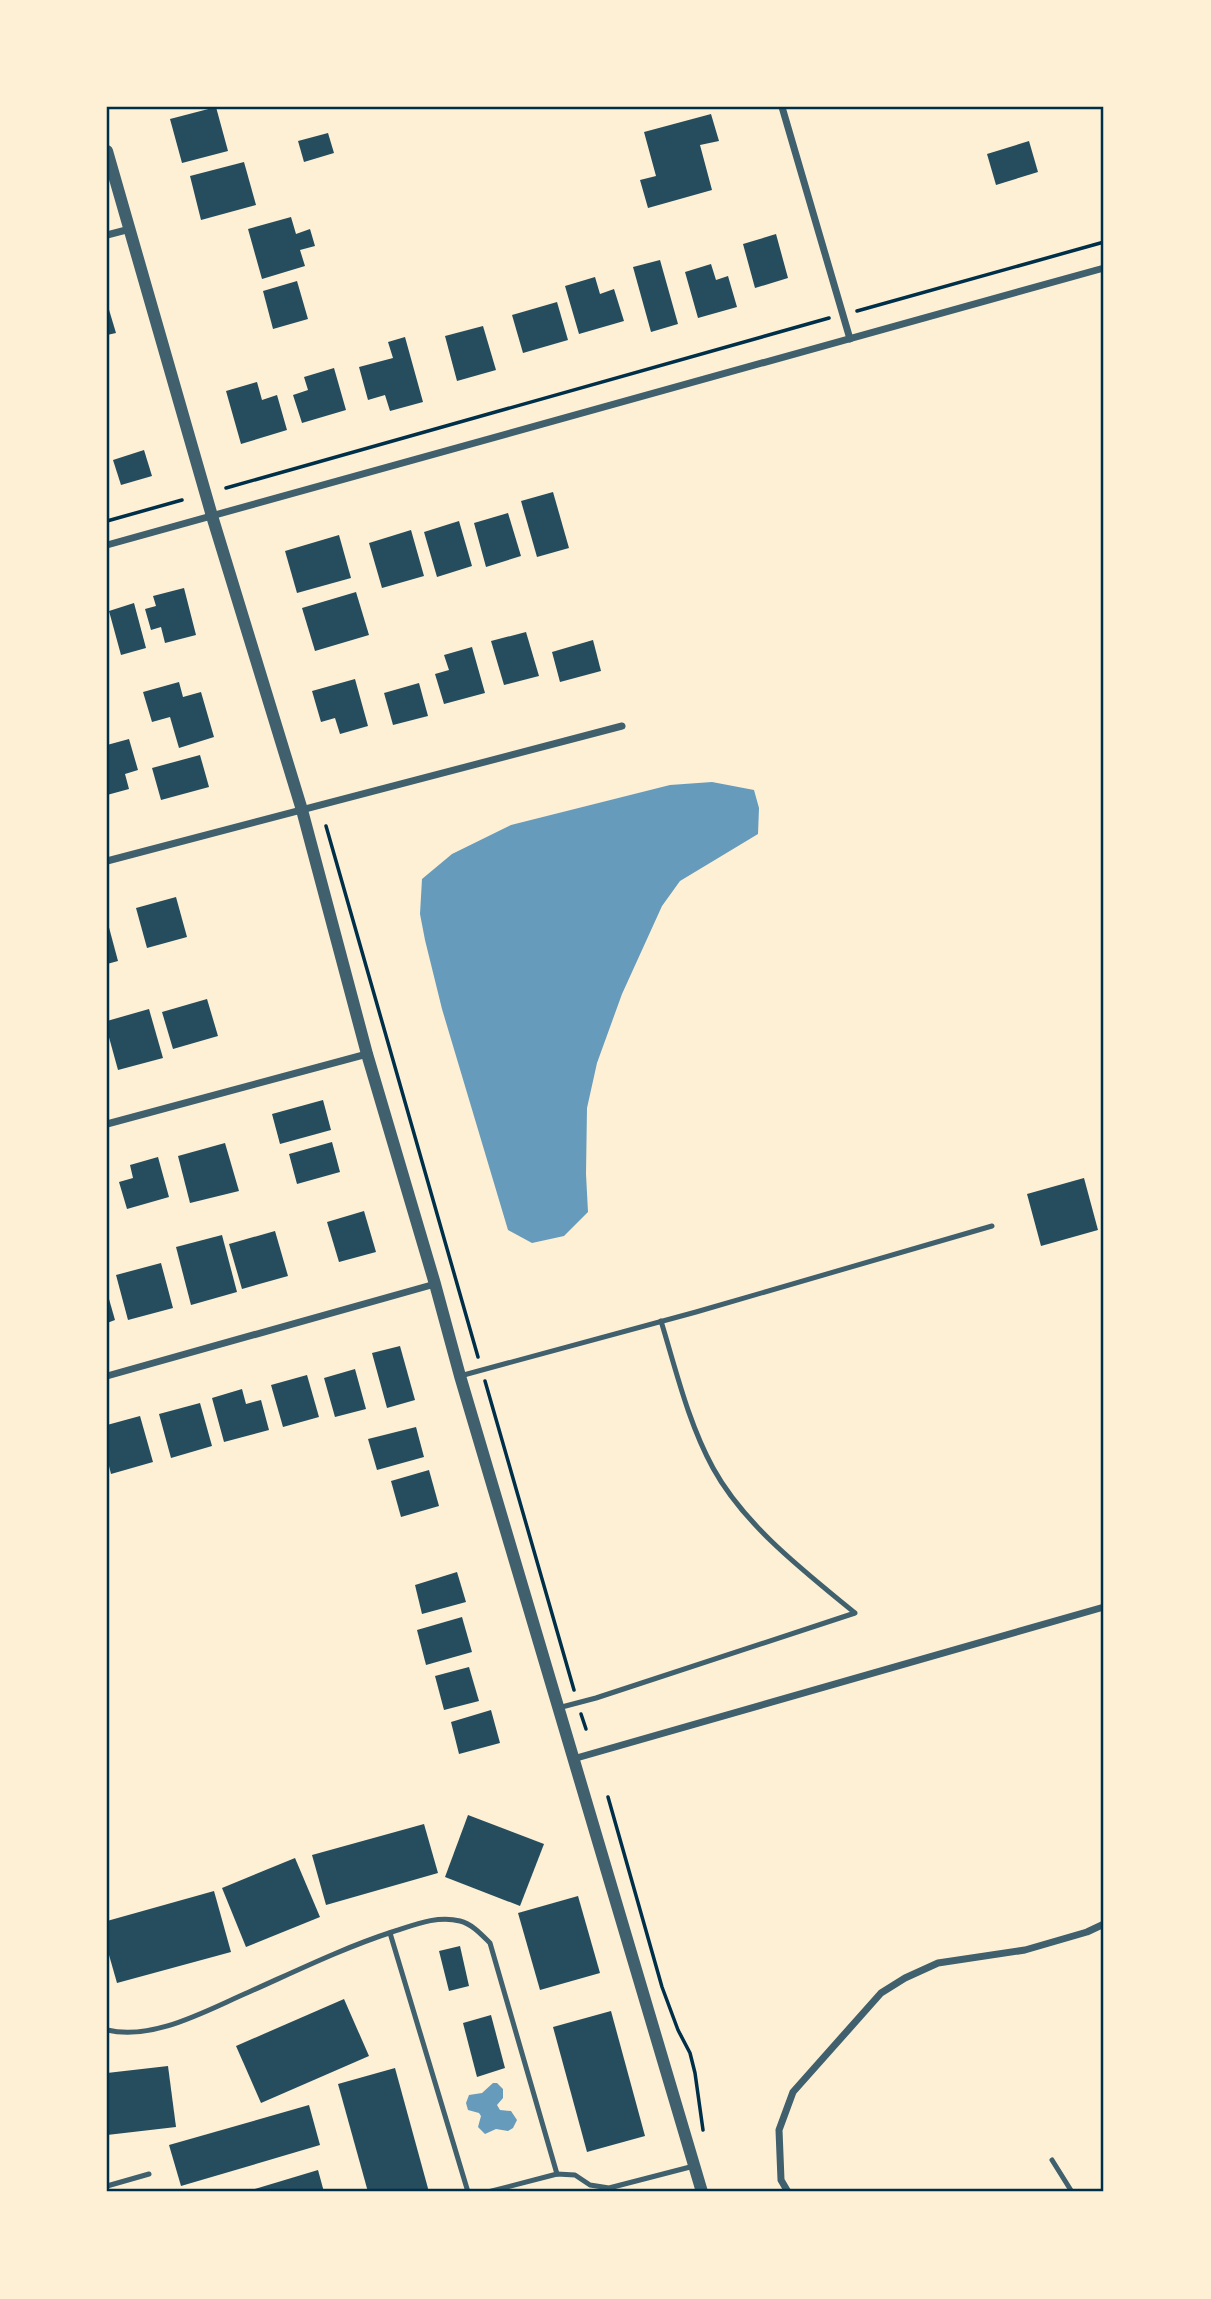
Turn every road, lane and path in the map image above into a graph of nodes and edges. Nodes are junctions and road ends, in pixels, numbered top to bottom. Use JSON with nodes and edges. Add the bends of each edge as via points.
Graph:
{"nodes":[{"id":1,"x":782,"y":107,"type":"edge"},
{"id":2,"x":107,"y":151,"type":"edge"},
{"id":3,"x":130,"y":229,"type":"junction"},
{"id":4,"x":107,"y":235,"type":"edge"},
{"id":5,"x":1104,"y":242,"type":"edge"},
{"id":6,"x":1104,"y":268,"type":"edge"},
{"id":7,"x":843,"y":314,"type":"junction"},
{"id":8,"x":850,"y":340,"type":"junction"},
{"id":9,"x":226,"y":488,"type":"dead end"},
{"id":10,"x":182,"y":500,"type":"dead end"},
{"id":11,"x":212,"y":516,"type":"junction"},
{"id":12,"x":107,"y":521,"type":"edge"},
{"id":13,"x":107,"y":545,"type":"edge"},
{"id":14,"x":622,"y":726,"type":"dead end"},
{"id":15,"x":302,"y":810,"type":"junction"},
{"id":16,"x":324,"y":818,"type":"dead end"},
{"id":17,"x":107,"y":861,"type":"edge"},
{"id":18,"x":367,"y":1054,"type":"junction"},
{"id":19,"x":107,"y":1124,"type":"edge"},
{"id":20,"x":992,"y":1226,"type":"dead end"},
{"id":21,"x":435,"y":1284,"type":"junction"},
{"id":22,"x":661,"y":1321,"type":"junction"},
{"id":23,"x":482,"y":1370,"type":"junction"},
{"id":24,"x":107,"y":1376,"type":"edge"},
{"id":25,"x":460,"y":1376,"type":"junction"},
{"id":26,"x":1104,"y":1607,"type":"edge"},
{"id":27,"x":578,"y":1703,"type":"junction"},
{"id":28,"x":558,"y":1708,"type":"junction"},
{"id":29,"x":586,"y":1729,"type":"dead end"},
{"id":30,"x":572,"y":1759,"type":"junction"},
{"id":31,"x":608,"y":1797,"type":"dead end"},
{"id":32,"x":1104,"y":1924,"type":"edge"},
{"id":33,"x":390,"y":1933,"type":"junction"},
{"id":34,"x":107,"y":2030,"type":"edge"},
{"id":35,"x":705,"y":2138,"type":"dead end"},
{"id":36,"x":1052,"y":2160,"type":"dead end"},
{"id":37,"x":694,"y":2166,"type":"junction"},
{"id":38,"x":149,"y":2174,"type":"dead end"},
{"id":39,"x":557,"y":2174,"type":"junction"},
{"id":40,"x":626,"y":2184,"type":"junction"},
{"id":41,"x":107,"y":2186,"type":"edge"},
{"id":42,"x":468,"y":2192,"type":"edge"},
{"id":43,"x":488,"y":2192,"type":"edge"},
{"id":44,"x":628,"y":2192,"type":"edge"},
{"id":45,"x":702,"y":2192,"type":"edge"},
{"id":46,"x":788,"y":2192,"type":"edge"},
{"id":47,"x":1072,"y":2192,"type":"edge"}],
"edges":[{"from":1,"to":7,"type":"street"},
{"from":2,"to":3,"type":"street"},
{"from":3,"to":4,"type":"street"},
{"from":3,"to":11,"type":"street"},
{"from":5,"to":7,"type":"path"},
{"from":6,"to":8,"type":"street"},
{"from":7,"to":8,"type":"street"},
{"from":7,"to":9,"type":"path"},
{"from":8,"to":11,"type":"street"},
{"from":10,"to":12,"type":"path"},
{"from":11,"to":13,"type":"street"},
{"from":11,"to":15,"type":"street"},
{"from":14,"to":15,"type":"street"},
{"from":15,"to":17,"type":"street"},
{"from":15,"to":18,"type":"street"},
{"from":16,"to":23,"type":"path"},
{"from":18,"to":19,"type":"street"},
{"from":18,"to":21,"type":"street"},
{"from":20,"to":22,"type":"lane"},
{"from":21,"to":24,"type":"street"},
{"from":21,"to":25,"type":"street"},
{"from":22,"to":23,"type":"lane"},
{"from":22,"to":27,"type":"lane","via":[[683,1394],[713,1468],[786,1556],[855,1613]]},
{"from":23,"to":25,"type":"lane"},
{"from":23,"to":27,"type":"path"},
{"from":25,"to":28,"type":"street"},
{"from":26,"to":30,"type":"street"},
{"from":27,"to":28,"type":"lane"},
{"from":27,"to":29,"type":"path"},
{"from":28,"to":30,"type":"street"},
{"from":30,"to":37,"type":"street"},
{"from":31,"to":35,"type":"path","via":[[662,1987],[690,2053]]},
{"from":32,"to":46,"type":"street","via":[[1024,1950],[937,1963],[881,1993],[793,2092],[779,2130],[781,2180]]},
{"from":33,"to":34,"type":"lane","via":[[193,2016],[155,2029]]},
{"from":33,"to":39,"type":"lane","via":[[428,1920],[447,1919],[463,1921],[490,1942]]},
{"from":33,"to":42,"type":"lane"},
{"from":36,"to":47,"type":"lane"},
{"from":37,"to":40,"type":"lane"},
{"from":37,"to":45,"type":"street"},
{"from":38,"to":41,"type":"lane"},
{"from":39,"to":40,"type":"lane","via":[[575,2175],[590,2185],[609,2188]]},
{"from":39,"to":43,"type":"lane"},
{"from":40,"to":44,"type":"lane"}]}
